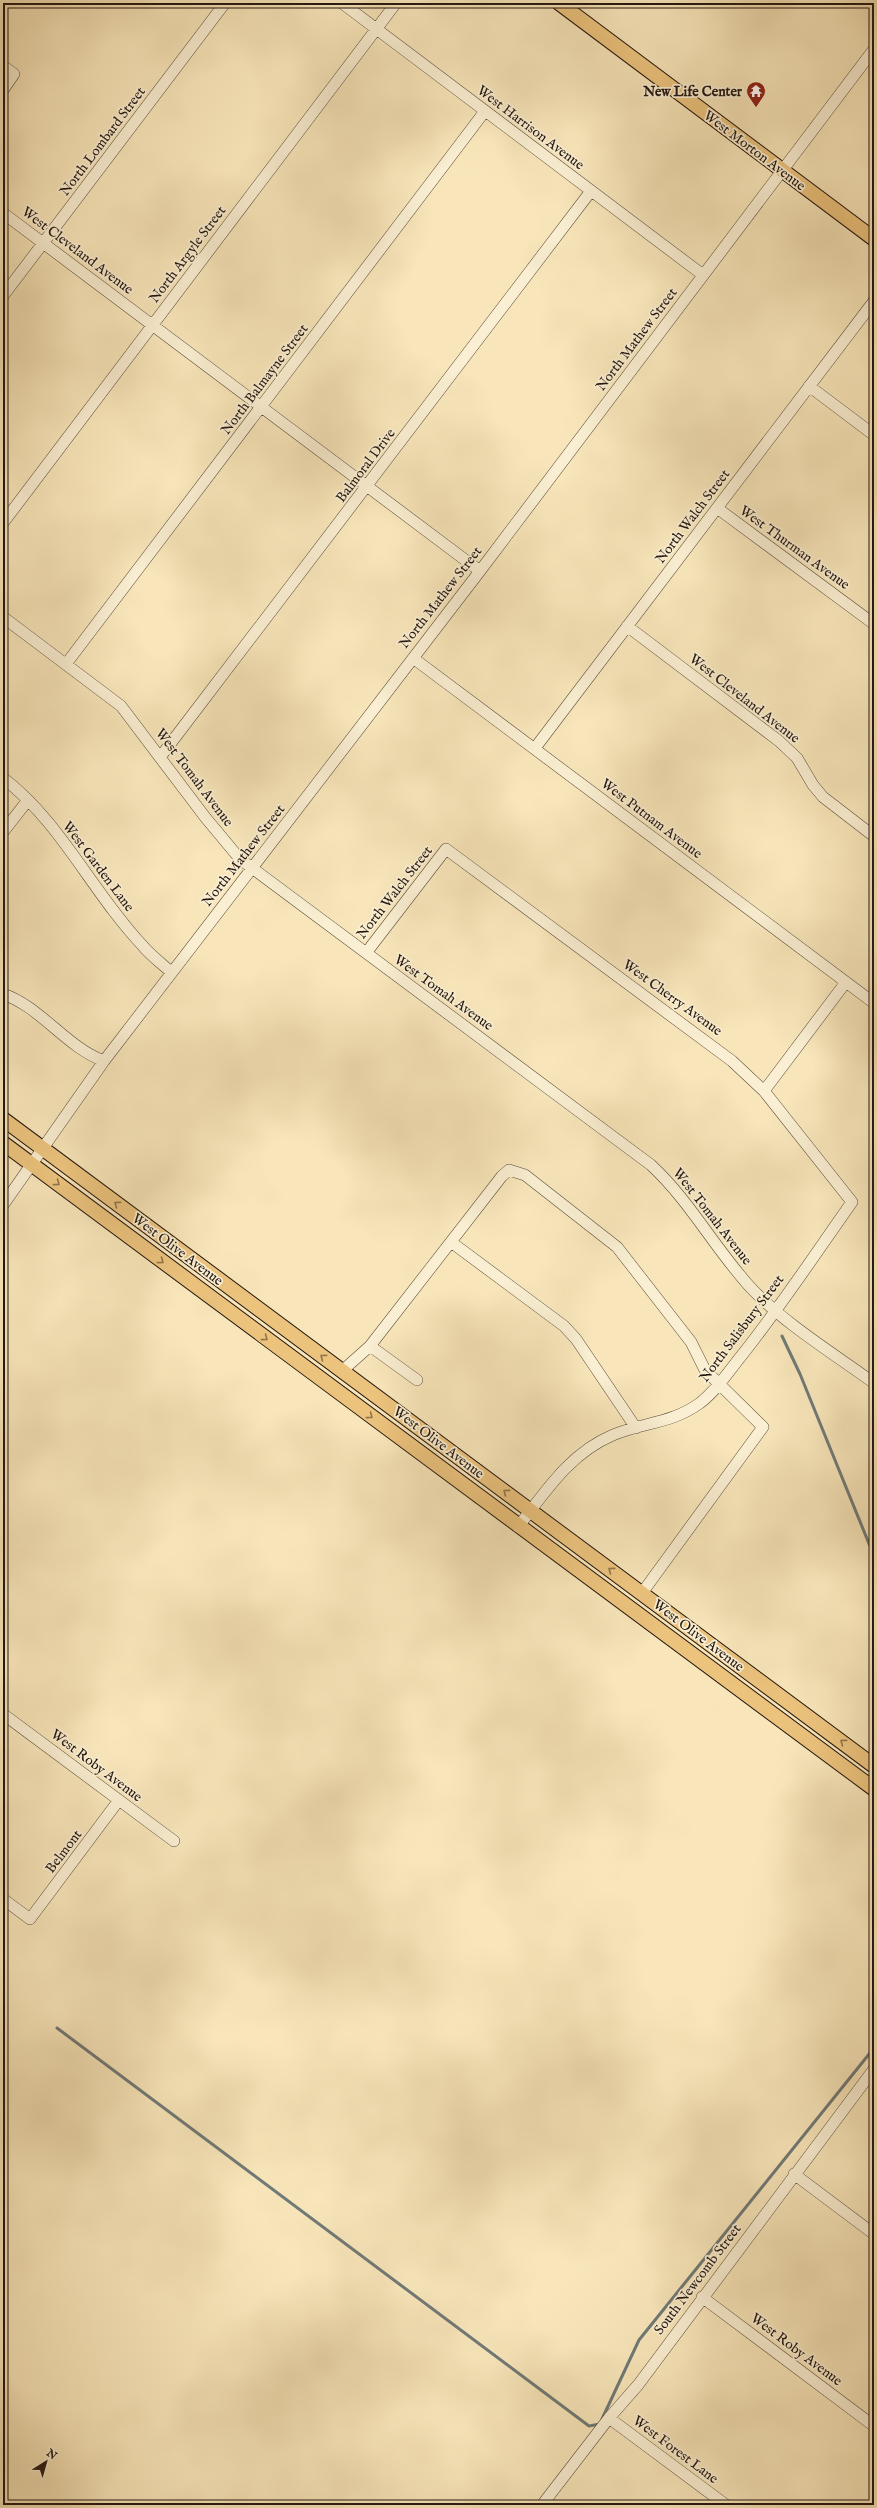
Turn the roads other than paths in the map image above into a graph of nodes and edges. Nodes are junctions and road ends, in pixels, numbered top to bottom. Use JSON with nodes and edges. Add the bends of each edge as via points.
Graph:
{"nodes":[{"id":1,"x":225,"y":3,"type":"edge"},
{"id":2,"x":342,"y":3,"type":"edge"},
{"id":3,"x":396,"y":3,"type":"edge"},
{"id":4,"x":559,"y":3,"type":"edge"},
{"id":5,"x":377,"y":29,"type":"junction"},
{"id":6,"x":874,"y":49,"type":"edge"},
{"id":7,"x":3,"y":66,"type":"edge"},
{"id":8,"x":3,"y":90,"type":"edge"},
{"id":9,"x":485,"y":111,"type":"junction"},
{"id":10,"x":781,"y":170,"type":"junction"},
{"id":11,"x":591,"y":191,"type":"junction"},
{"id":12,"x":3,"y":213,"type":"edge"},
{"id":13,"x":874,"y":239,"type":"edge"},
{"id":14,"x":43,"y":243,"type":"junction"},
{"id":15,"x":703,"y":275,"type":"junction"},
{"id":16,"x":3,"y":296,"type":"edge"},
{"id":17,"x":874,"y":301,"type":"edge"},
{"id":18,"x":152,"y":325,"type":"junction"},
{"id":19,"x":809,"y":386,"type":"junction"},
{"id":20,"x":262,"y":407,"type":"junction"},
{"id":21,"x":874,"y":435,"type":"edge"},
{"id":22,"x":367,"y":486,"type":"junction"},
{"id":23,"x":717,"y":508,"type":"junction"},
{"id":24,"x":3,"y":523,"type":"edge"},
{"id":25,"x":480,"y":571,"type":"junction"},
{"id":26,"x":3,"y":617,"type":"edge"},
{"id":27,"x":874,"y":624,"type":"edge"},
{"id":28,"x":627,"y":626,"type":"junction"},
{"id":29,"x":413,"y":658,"type":"junction"},
{"id":30,"x":66,"y":664,"type":"junction"},
{"id":31,"x":534,"y":748,"type":"junction"},
{"id":32,"x":161,"y":756,"type":"junction"},
{"id":33,"x":3,"y":778,"type":"edge"},
{"id":34,"x":28,"y":800,"type":"junction"},
{"id":35,"x":3,"y":832,"type":"edge"},
{"id":36,"x":872,"y":832,"type":"edge"},
{"id":37,"x":446,"y":849,"type":"joint"},
{"id":38,"x":252,"y":869,"type":"junction"},
{"id":39,"x":366,"y":953,"type":"junction"},
{"id":40,"x":171,"y":972,"type":"junction"},
{"id":41,"x":846,"y":982,"type":"junction"},
{"id":42,"x":3,"y":994,"type":"edge"},
{"id":43,"x":874,"y":1003,"type":"edge"},
{"id":44,"x":104,"y":1061,"type":"junction"},
{"id":45,"x":764,"y":1091,"type":"junction"},
{"id":46,"x":3,"y":1119,"type":"edge"},
{"id":47,"x":3,"y":1143,"type":"edge"},
{"id":48,"x":43,"y":1149,"type":"junction"},
{"id":49,"x":32,"y":1166,"type":"junction"},
{"id":50,"x":852,"y":1202,"type":"joint"},
{"id":51,"x":3,"y":1205,"type":"edge"},
{"id":52,"x":451,"y":1242,"type":"junction"},
{"id":53,"x":776,"y":1310,"type":"junction"},
{"id":54,"x":370,"y":1346,"type":"junction"},
{"id":55,"x":342,"y":1370,"type":"junction"},
{"id":56,"x":417,"y":1380,"type":"dead end"},
{"id":57,"x":874,"y":1383,"type":"edge"},
{"id":58,"x":718,"y":1385,"type":"junction"},
{"id":59,"x":636,"y":1428,"type":"junction"},
{"id":60,"x":531,"y":1511,"type":"junction"},
{"id":61,"x":518,"y":1527,"type":"junction"},
{"id":62,"x":642,"y":1593,"type":"junction"},
{"id":63,"x":3,"y":1714,"type":"edge"},
{"id":64,"x":874,"y":1766,"type":"edge"},
{"id":65,"x":874,"y":1789,"type":"edge"},
{"id":66,"x":119,"y":1800,"type":"junction"},
{"id":67,"x":174,"y":1841,"type":"dead end"},
{"id":68,"x":3,"y":1899,"type":"edge"},
{"id":69,"x":874,"y":2068,"type":"edge"},
{"id":70,"x":794,"y":2174,"type":"junction"},
{"id":71,"x":874,"y":2234,"type":"edge"},
{"id":72,"x":702,"y":2296,"type":"junction"},
{"id":73,"x":609,"y":2418,"type":"junction"},
{"id":74,"x":874,"y":2426,"type":"edge"},
{"id":75,"x":542,"y":2505,"type":"edge"},
{"id":76,"x":726,"y":2505,"type":"edge"}],
"edges":[{"from":1,"to":14,"type":"street","name":"North Lombard Street"},
{"from":2,"to":5,"type":"street","name":"West Harrison Avenue"},
{"from":3,"to":5,"type":"street","name":"North Argyle Street"},
{"from":4,"to":10,"type":"main road","name":"West Morton Avenue"},
{"from":5,"to":9,"type":"street","name":"West Harrison Avenue"},
{"from":5,"to":18,"type":"street","name":"North Argyle Street"},
{"from":6,"to":10,"type":"street","name":"North Mathew Street"},
{"from":7,"to":8,"type":"street","via":[[14,74]]},
{"from":9,"to":11,"type":"street","name":"West Harrison Avenue"},
{"from":9,"to":20,"type":"street","name":"North Balmayne Street"},
{"from":10,"to":13,"type":"main road","name":"West Morton Avenue"},
{"from":10,"to":15,"type":"street","name":"North Mathew Street"},
{"from":11,"to":15,"type":"street","name":"West Harrison Avenue"},
{"from":11,"to":22,"type":"street","name":"Balmoral Drive"},
{"from":12,"to":14,"type":"street","name":"West Cleveland Avenue"},
{"from":14,"to":16,"type":"street","name":"North Lombard Street"},
{"from":14,"to":18,"type":"street","name":"West Cleveland Avenue"},
{"from":15,"to":25,"type":"street","name":"North Mathew Street"},
{"from":17,"to":19,"type":"street","name":"North Walch Street"},
{"from":18,"to":20,"type":"street","name":"West Cleveland Avenue"},
{"from":18,"to":24,"type":"street","name":"North Argyle Street"},
{"from":19,"to":21,"type":"street"},
{"from":19,"to":23,"type":"street","name":"North Walch Street"},
{"from":20,"to":22,"type":"street","name":"West Cleveland Avenue"},
{"from":20,"to":30,"type":"street","name":"North Balmayne Street"},
{"from":22,"to":25,"type":"street","name":"West Cleveland Avenue"},
{"from":22,"to":32,"type":"street","name":"Balmoral Drive"},
{"from":23,"to":27,"type":"street","name":"West Thurman Avenue"},
{"from":23,"to":28,"type":"street","name":"North Walch Street"},
{"from":25,"to":29,"type":"street","name":"North Mathew Street"},
{"from":26,"to":30,"type":"street","name":"West Tomah Avenue"},
{"from":28,"to":31,"type":"street","name":"North Walch Street"},
{"from":28,"to":36,"type":"street","name":"West Cleveland Avenue","via":[[783,744],[797,758],[823,797]]},
{"from":29,"to":31,"type":"street","name":"West Putnam Avenue"},
{"from":29,"to":38,"type":"street","name":"North Mathew Street"},
{"from":30,"to":32,"type":"street","name":"West Tomah Avenue","via":[[121,706]]},
{"from":31,"to":41,"type":"street","name":"West Putnam Avenue"},
{"from":32,"to":38,"type":"street","name":"West Tomah Avenue","via":[[223,840]]},
{"from":33,"to":34,"type":"street","name":"West Garden Lane"},
{"from":34,"to":35,"type":"street"},
{"from":34,"to":40,"type":"street","name":"West Garden Lane","via":[[48,822],[136,938]]},
{"from":37,"to":39,"type":"street","name":"North Walch Street"},
{"from":37,"to":45,"type":"street","name":"West Cherry Avenue","via":[[722,1052]]},
{"from":38,"to":39,"type":"street","name":"West Tomah Avenue"},
{"from":38,"to":40,"type":"street","name":"North Mathew Street"},
{"from":39,"to":53,"type":"street","name":"West Tomah Avenue","via":[[651,1164],[683,1198],[748,1284]]},
{"from":40,"to":44,"type":"street","name":"North Mathew Street"},
{"from":41,"to":43,"type":"street","name":"West Putnam Avenue"},
{"from":41,"to":45,"type":"street"},
{"from":42,"to":44,"type":"street","via":[[19,1001],[85,1053]]},
{"from":44,"to":48,"type":"street","name":"North Mathew Street"},
{"from":45,"to":50,"type":"street","name":"West Cherry Avenue"},
{"from":46,"to":48,"type":"main road","name":"West Olive Avenue"},
{"from":47,"to":49,"type":"main road","name":"West Olive Avenue"},
{"from":48,"to":49,"type":"street","name":"North Mathew Street"},
{"from":55,"to":48,"type":"main road","name":"West Olive Avenue","one_way":true},
{"from":49,"to":51,"type":"street","name":"North Mathew Street"},
{"from":49,"to":61,"type":"main road","name":"West Olive Avenue","one_way":true},
{"from":50,"to":53,"type":"street","name":"North Salisbury Street"},
{"from":52,"to":54,"type":"street"},
{"from":52,"to":58,"type":"street","via":[[502,1176],[509,1170],[524,1175],[617,1246],[691,1342],[705,1370]]},
{"from":52,"to":59,"type":"street","via":[[564,1326],[576,1339]]},
{"from":53,"to":57,"type":"street","name":"West Tomah Avenue"},
{"from":53,"to":58,"type":"street","name":"North Salisbury Street"},
{"from":54,"to":55,"type":"street"},
{"from":54,"to":56,"type":"street"},
{"from":60,"to":55,"type":"main road","name":"West Olive Avenue","one_way":true},
{"from":58,"to":59,"type":"street","name":"North Salisbury Street","via":[[701,1402],[684,1413],[664,1422]]},
{"from":58,"to":62,"type":"street","via":[[763,1427]]},
{"from":59,"to":60,"type":"street","name":"North Salisbury Street","via":[[605,1439],[577,1456]]},
{"from":60,"to":61,"type":"street","name":"North Salisbury Street"},
{"from":62,"to":60,"type":"main road","name":"West Olive Avenue","one_way":true},
{"from":61,"to":65,"type":"main road","name":"West Olive Avenue"},
{"from":64,"to":62,"type":"main road","name":"West Olive Avenue","one_way":true},
{"from":63,"to":66,"type":"street","name":"West Roby Avenue"},
{"from":66,"to":67,"type":"street","name":"West Roby Avenue"},
{"from":66,"to":68,"type":"street","name":"Belmont","via":[[30,1919]]},
{"from":69,"to":70,"type":"street","name":"South Newcomb Street"},
{"from":70,"to":71,"type":"street"},
{"from":70,"to":72,"type":"street","name":"South Newcomb Street"},
{"from":72,"to":73,"type":"street","name":"South Newcomb Street","via":[[638,2385]]},
{"from":72,"to":74,"type":"street","name":"West Roby Avenue"},
{"from":73,"to":75,"type":"street","name":"South Newcomb Street"},
{"from":73,"to":76,"type":"street","name":"West Forest Lane"}]}
